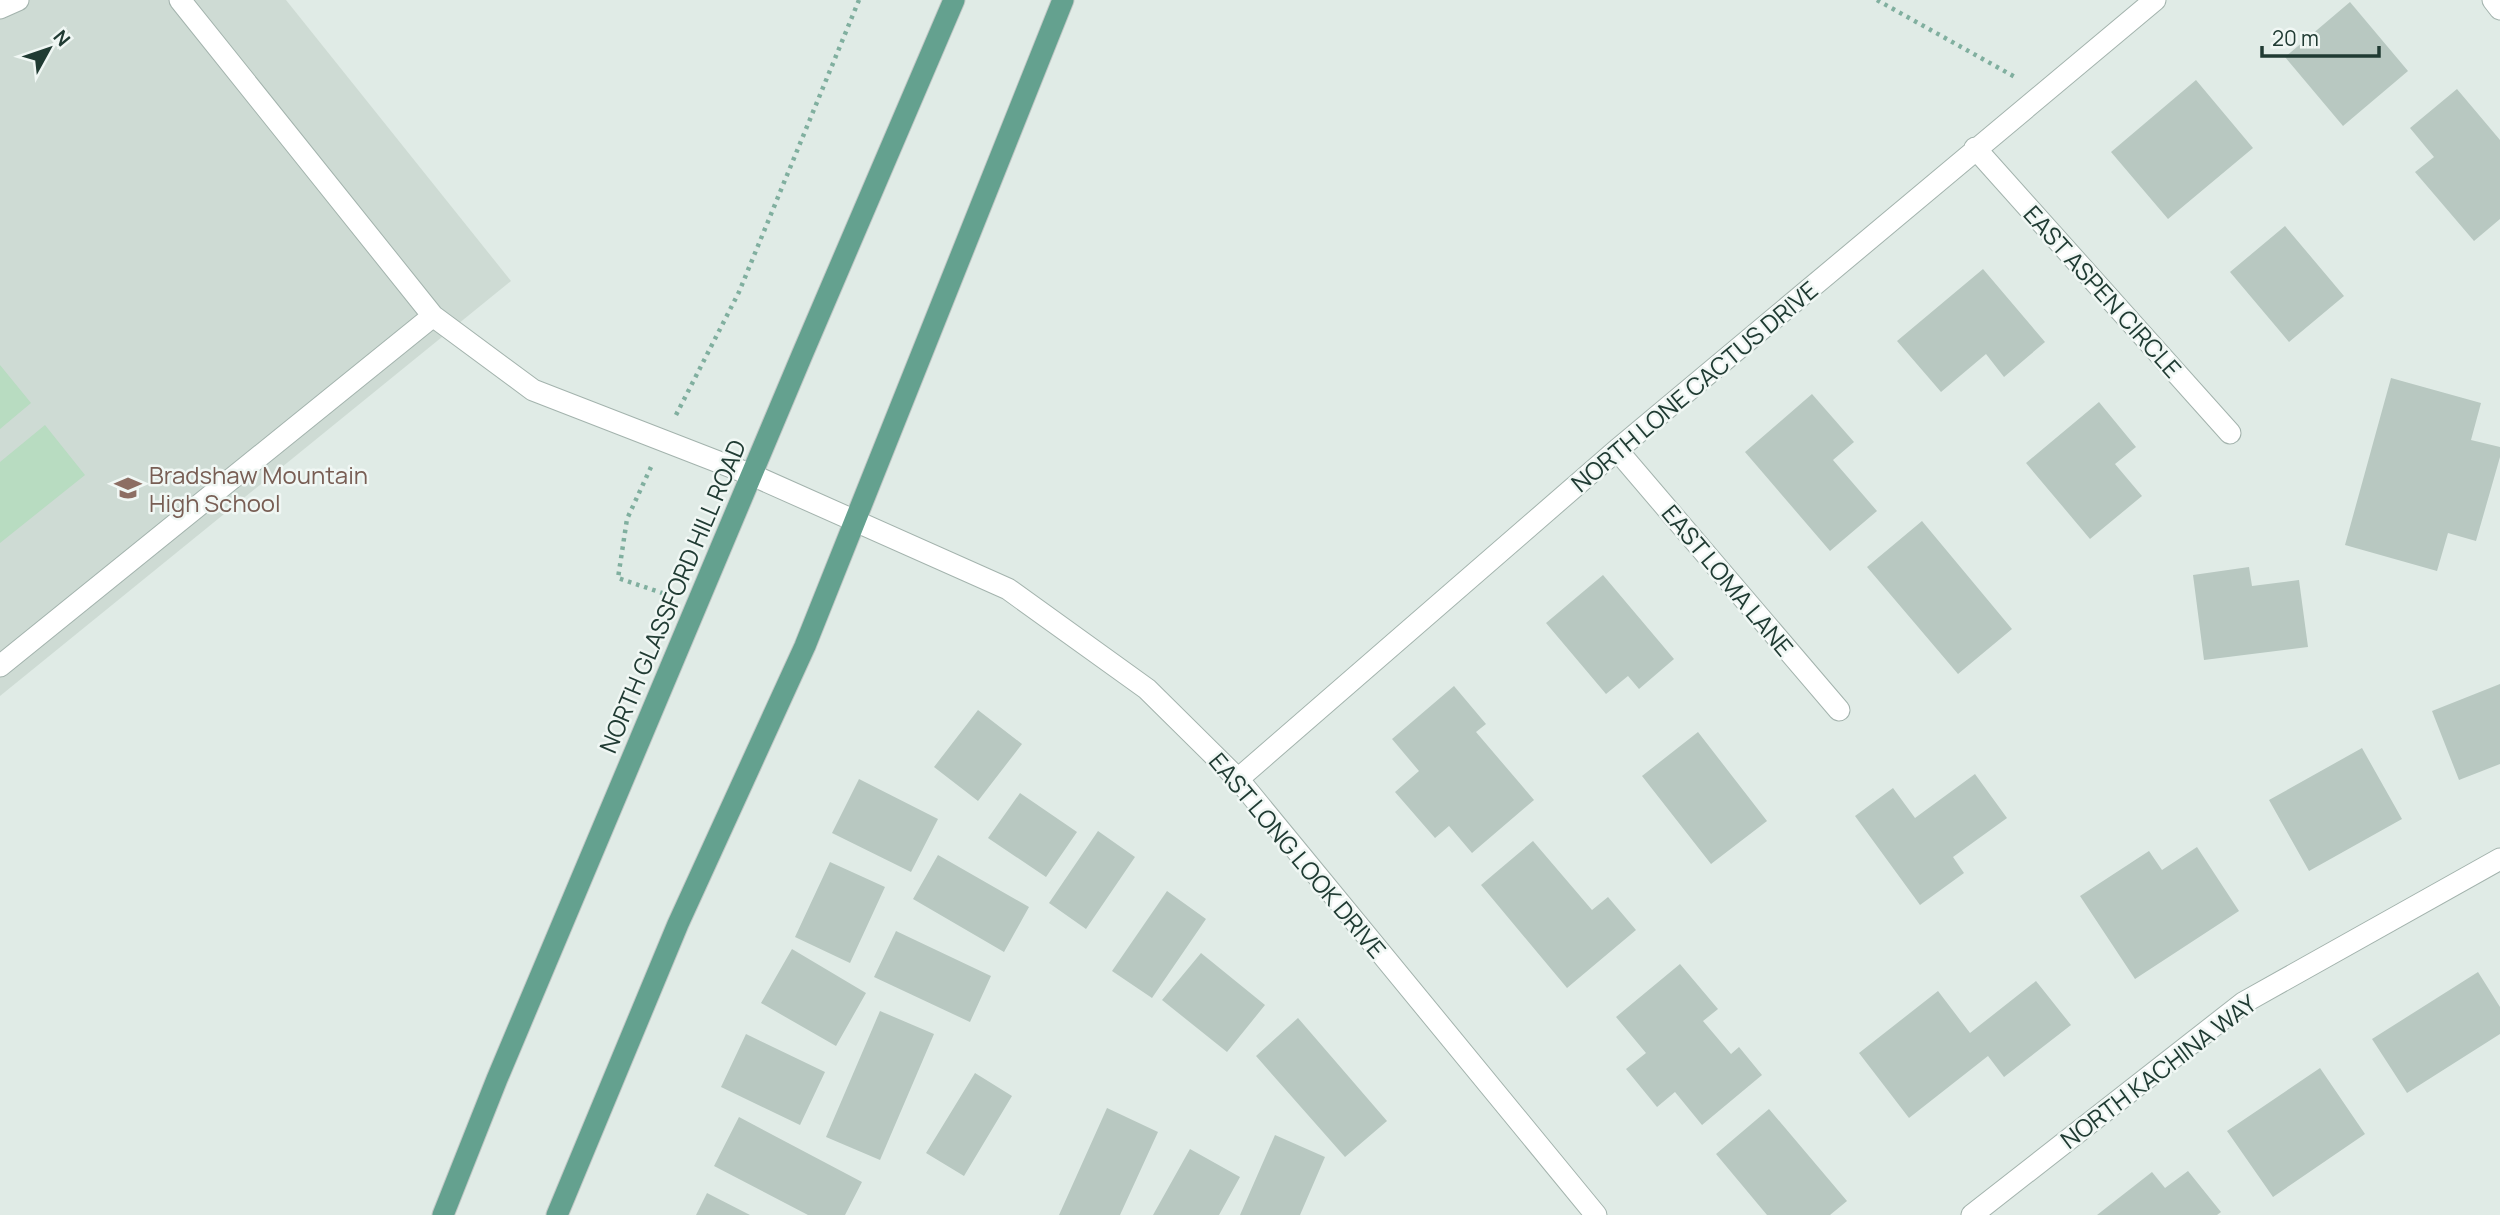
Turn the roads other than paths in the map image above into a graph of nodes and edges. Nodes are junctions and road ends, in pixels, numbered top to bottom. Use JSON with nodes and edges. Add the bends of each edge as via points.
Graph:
{"nodes":[{"id":1,"x":18,"y":0,"type":"edge"},
{"id":2,"x":180,"y":0,"type":"edge"},
{"id":3,"x":954,"y":0,"type":"edge"},
{"id":4,"x":1063,"y":0,"type":"edge"},
{"id":5,"x":2155,"y":0,"type":"edge"},
{"id":6,"x":2493,"y":0,"type":"edge"},
{"id":7,"x":0,"y":8,"type":"edge"},
{"id":8,"x":2500,"y":9,"type":"edge"},
{"id":9,"x":1975,"y":148,"type":"junction"},
{"id":10,"x":433,"y":316,"type":"junction"},
{"id":11,"x":2230,"y":433,"type":"dead end"},
{"id":12,"x":1617,"y":450,"type":"junction"},
{"id":13,"x":752,"y":475,"type":"junction"},
{"id":14,"x":854,"y":521,"type":"junction"},
{"id":15,"x":0,"y":666,"type":"edge"},
{"id":16,"x":1839,"y":710,"type":"dead end"},
{"id":17,"x":1238,"y":779,"type":"junction"},
{"id":18,"x":2500,"y":859,"type":"edge"},
{"id":19,"x":446,"y":1213,"type":"edge"},
{"id":20,"x":557,"y":1215,"type":"edge"},
{"id":21,"x":1596,"y":1215,"type":"edge"},
{"id":22,"x":1972,"y":1215,"type":"edge"}],
"edges":[{"from":1,"to":7,"type":"street"},
{"from":2,"to":10,"type":"street","name":"EAST LONG LOOK DRIVE"},
{"from":3,"to":13,"type":"main road","name":"NORTH GLASSFORD HILL ROAD"},
{"from":4,"to":14,"type":"main road"},
{"from":5,"to":9,"type":"street","name":"NORTH LONE CACTUS DRIVE"},
{"from":6,"to":8,"type":"street"},
{"from":9,"to":11,"type":"street","name":"EAST ASPEN CIRCLE"},
{"from":9,"to":12,"type":"street","name":"NORTH LONE CACTUS DRIVE"},
{"from":10,"to":13,"type":"street","name":"EAST LONG LOOK DRIVE","via":[[533,390]]},
{"from":10,"to":15,"type":"street"},
{"from":12,"to":16,"type":"street","name":"EAST LOMA LANE"},
{"from":12,"to":17,"type":"street","name":"NORTH LONE CACTUS DRIVE"},
{"from":13,"to":14,"type":"street","name":"EAST LONG LOOK DRIVE"},
{"from":13,"to":19,"type":"main road","name":"NORTH GLASSFORD HILL ROAD","via":[[497,1079]]},
{"from":14,"to":17,"type":"street","name":"EAST LONG LOOK DRIVE","via":[[1008,589],[1147,689]]},
{"from":14,"to":20,"type":"main road","via":[[796,666],[678,924]]},
{"from":17,"to":21,"type":"street","name":"EAST LONG LOOK DRIVE"},
{"from":18,"to":22,"type":"street","name":"NORTH KACHINA WAY","via":[[2243,1003]]}]}
